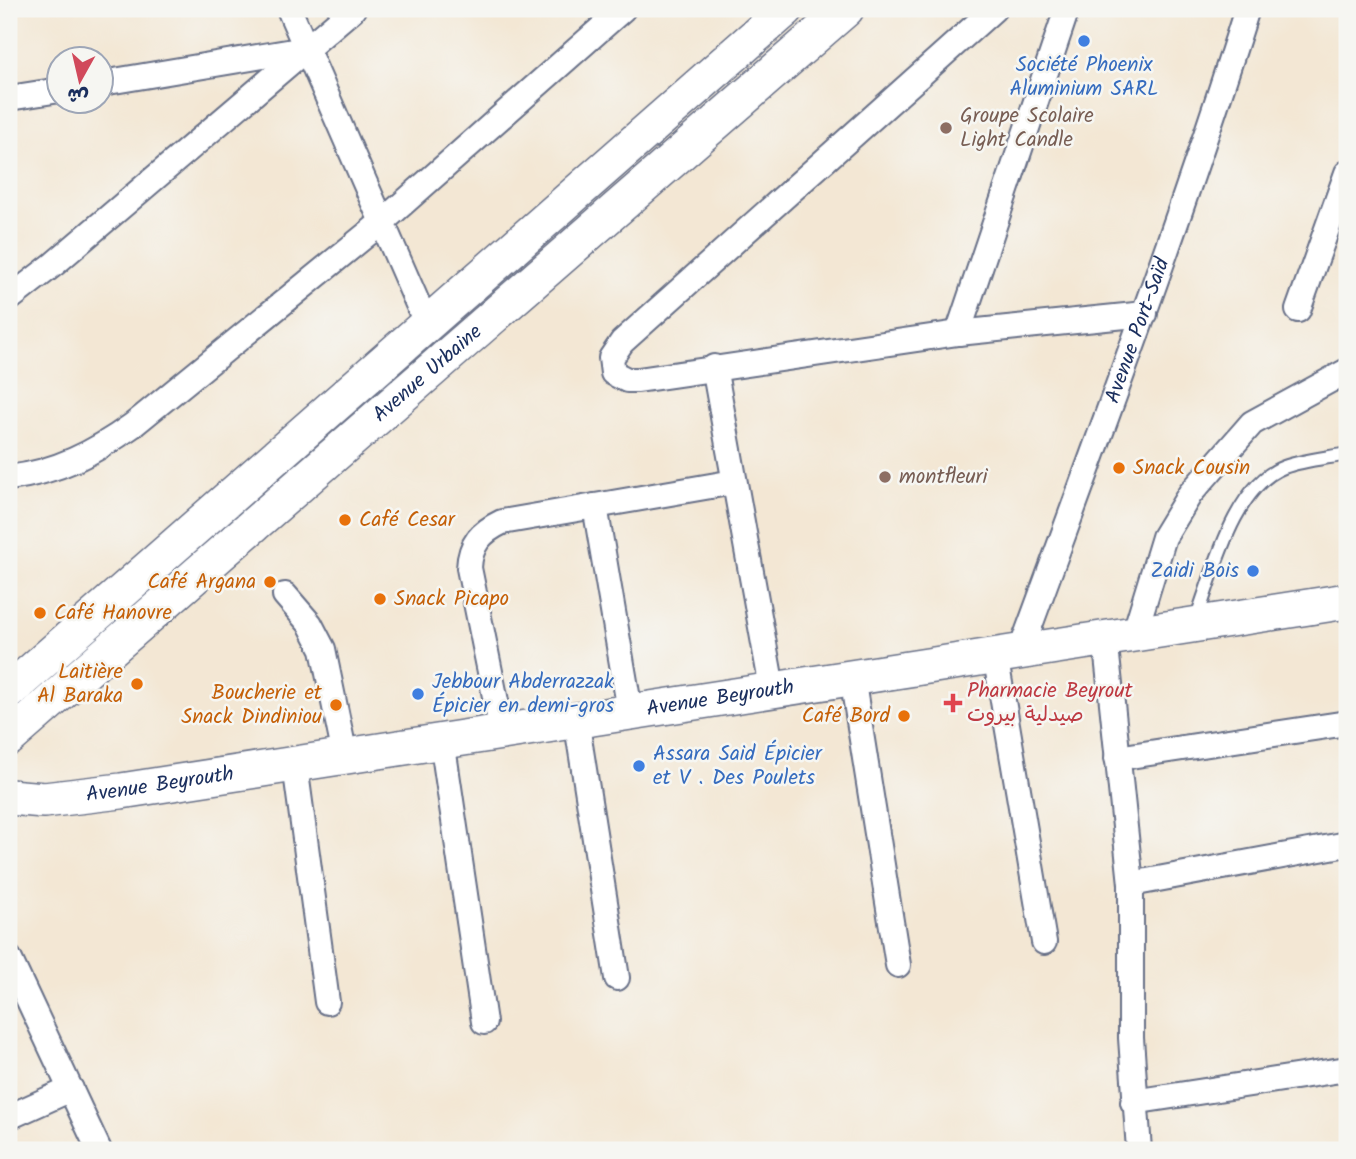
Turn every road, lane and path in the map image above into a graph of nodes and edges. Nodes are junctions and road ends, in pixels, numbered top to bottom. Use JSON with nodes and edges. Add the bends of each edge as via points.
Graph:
{"nodes":[{"id":1,"x":289,"y":9,"type":"edge"},
{"id":2,"x":353,"y":9,"type":"edge"},
{"id":3,"x":623,"y":9,"type":"edge"},
{"id":4,"x":786,"y":9,"type":"edge"},
{"id":5,"x":846,"y":9,"type":"edge"},
{"id":6,"x":994,"y":9,"type":"edge"},
{"id":7,"x":1067,"y":9,"type":"edge"},
{"id":8,"x":1247,"y":9,"type":"edge"},
{"id":9,"x":306,"y":49,"type":"junction"},
{"id":10,"x":116,"y":81,"type":"edge"},
{"id":11,"x":46,"y":92,"type":"edge"},
{"id":12,"x":9,"y":98,"type":"edge"},
{"id":13,"x":1347,"y":173,"type":"edge"},
{"id":14,"x":382,"y":222,"type":"junction"},
{"id":15,"x":9,"y":299,"type":"edge"},
{"id":16,"x":1298,"y":310,"type":"dead end"},
{"id":17,"x":1145,"y":314,"type":"junction"},
{"id":18,"x":427,"y":325,"type":"junction"},
{"id":19,"x":958,"y":333,"type":"junction"},
{"id":20,"x":714,"y":367,"type":"junction"},
{"id":21,"x":1347,"y":371,"type":"edge"},
{"id":22,"x":1347,"y":454,"type":"edge"},
{"id":23,"x":9,"y":478,"type":"edge"},
{"id":24,"x":734,"y":482,"type":"junction"},
{"id":25,"x":595,"y":506,"type":"junction"},
{"id":26,"x":285,"y":594,"type":"dead end"},
{"id":27,"x":1347,"y":601,"type":"edge"},
{"id":28,"x":1195,"y":623,"type":"junction"},
{"id":29,"x":1120,"y":634,"type":"junction"},
{"id":30,"x":1008,"y":652,"type":"junction"},
{"id":31,"x":852,"y":677,"type":"junction"},
{"id":32,"x":772,"y":688,"type":"junction"},
{"id":33,"x":9,"y":691,"type":"edge"},
{"id":34,"x":630,"y":711,"type":"junction"},
{"id":35,"x":576,"y":719,"type":"junction"},
{"id":36,"x":1347,"y":723,"type":"edge"},
{"id":37,"x":502,"y":731,"type":"junction"},
{"id":38,"x":9,"y":737,"type":"edge"},
{"id":39,"x":442,"y":740,"type":"junction"},
{"id":40,"x":345,"y":756,"type":"junction"},
{"id":41,"x":1117,"y":758,"type":"junction"},
{"id":42,"x":295,"y":765,"type":"junction"},
{"id":43,"x":9,"y":797,"type":"edge"},
{"id":44,"x":1347,"y":844,"type":"edge"},
{"id":45,"x":1131,"y":884,"type":"junction"},
{"id":46,"x":1044,"y":943,"type":"dead end"},
{"id":47,"x":9,"y":958,"type":"edge"},
{"id":48,"x":898,"y":965,"type":"dead end"},
{"id":49,"x":617,"y":978,"type":"dead end"},
{"id":50,"x":327,"y":1002,"type":"dead end"},
{"id":51,"x":484,"y":1023,"type":"dead end"},
{"id":52,"x":1347,"y":1069,"type":"edge"},
{"id":53,"x":71,"y":1088,"type":"junction"},
{"id":54,"x":1133,"y":1102,"type":"junction"},
{"id":55,"x":9,"y":1117,"type":"edge"},
{"id":56,"x":99,"y":1150,"type":"edge"},
{"id":57,"x":1139,"y":1150,"type":"edge"}],
"edges":[{"from":1,"to":9,"type":"street"},
{"from":2,"to":9,"type":"street"},
{"from":3,"to":14,"type":"street"},
{"from":4,"to":18,"type":"street","name":"Avenue Urbaine"},
{"from":5,"to":38,"type":"street","name":"Avenue Urbaine"},
{"from":6,"to":20,"type":"street","via":[[622,342],[613,352],[610,366],[627,380]]},
{"from":7,"to":19,"type":"street"},
{"from":8,"to":17,"type":"street","name":"Avenue Port-Saïd"},
{"from":9,"to":10,"type":"street"},
{"from":9,"to":14,"type":"street"},
{"from":9,"to":15,"type":"street"},
{"from":11,"to":12,"type":"street"},
{"from":13,"to":16,"type":"street"},
{"from":14,"to":18,"type":"street"},
{"from":14,"to":23,"type":"street","via":[[100,449],[70,464]]},
{"from":17,"to":19,"type":"street"},
{"from":17,"to":30,"type":"street","name":"Avenue Port-Saïd"},
{"from":18,"to":33,"type":"street","name":"Avenue Urbaine"},
{"from":19,"to":20,"type":"street"},
{"from":20,"to":24,"type":"street"},
{"from":21,"to":29,"type":"street","via":[[1252,424],[1190,494],[1164,537]]},
{"from":22,"to":28,"type":"lane","via":[[1283,467],[1248,495]]},
{"from":24,"to":25,"type":"street"},
{"from":24,"to":32,"type":"street"},
{"from":25,"to":34,"type":"street"},
{"from":25,"to":37,"type":"street","via":[[502,522],[473,545],[469,568]]},
{"from":26,"to":40,"type":"street","via":[[310,624],[323,649]]},
{"from":27,"to":28,"type":"street","name":"Avenue Beyrouth"},
{"from":28,"to":29,"type":"street","name":"Avenue Beyrouth"},
{"from":29,"to":30,"type":"street","name":"Avenue Beyrouth"},
{"from":29,"to":41,"type":"street"},
{"from":30,"to":31,"type":"street","name":"Avenue Beyrouth"},
{"from":30,"to":46,"type":"street"},
{"from":31,"to":32,"type":"street","name":"Avenue Beyrouth"},
{"from":31,"to":48,"type":"street"},
{"from":32,"to":34,"type":"street","name":"Avenue Beyrouth"},
{"from":34,"to":35,"type":"street","name":"Avenue Beyrouth"},
{"from":35,"to":37,"type":"street","name":"Avenue Beyrouth"},
{"from":35,"to":49,"type":"street"},
{"from":36,"to":41,"type":"street"},
{"from":37,"to":39,"type":"street","name":"Avenue Beyrouth"},
{"from":39,"to":40,"type":"street","name":"Avenue Beyrouth"},
{"from":39,"to":51,"type":"street"},
{"from":40,"to":42,"type":"street","name":"Avenue Beyrouth"},
{"from":41,"to":45,"type":"street"},
{"from":42,"to":43,"type":"street","name":"Avenue Beyrouth","via":[[108,793],[44,800]]},
{"from":42,"to":50,"type":"street"},
{"from":44,"to":45,"type":"street"},
{"from":45,"to":54,"type":"street"},
{"from":47,"to":53,"type":"street"},
{"from":52,"to":54,"type":"street"},
{"from":53,"to":55,"type":"street"},
{"from":53,"to":56,"type":"street"},
{"from":54,"to":57,"type":"street"}]}
